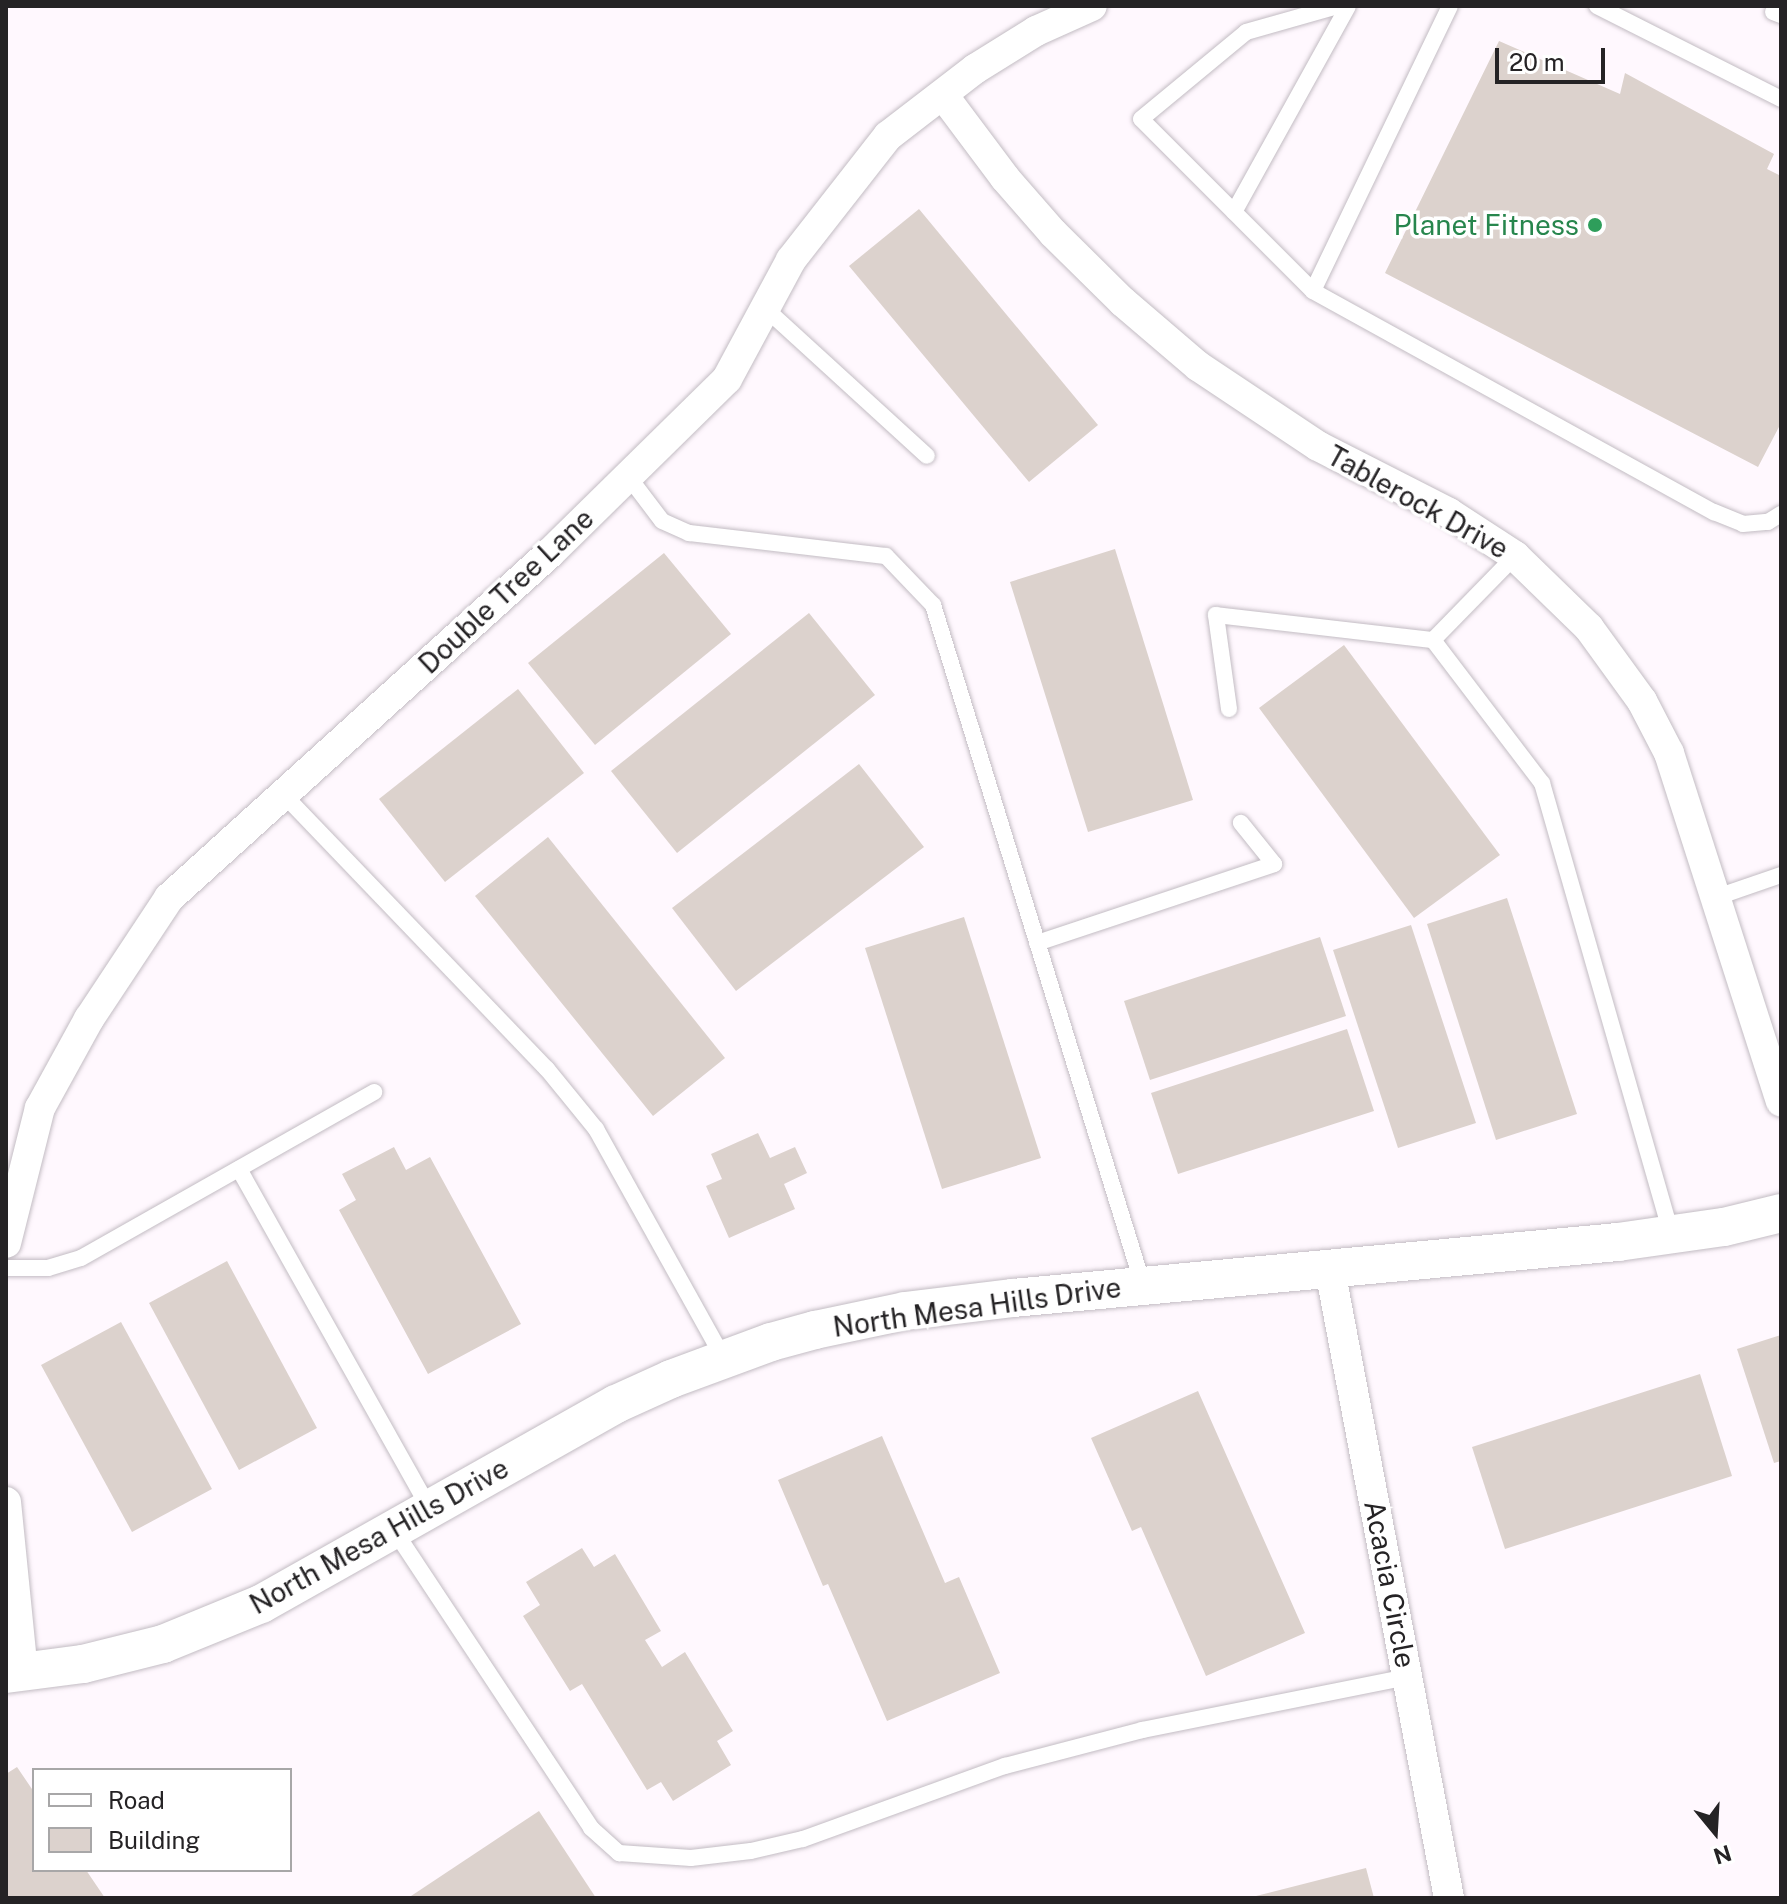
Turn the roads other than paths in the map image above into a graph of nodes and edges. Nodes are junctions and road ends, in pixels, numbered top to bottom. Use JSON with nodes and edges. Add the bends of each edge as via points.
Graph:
{"nodes":[{"id":1,"x":1092,"y":6,"type":"edge"},
{"id":2,"x":1338,"y":6,"type":"edge"},
{"id":3,"x":1348,"y":6,"type":"edge"},
{"id":4,"x":1450,"y":6,"type":"edge"},
{"id":5,"x":1597,"y":6,"type":"edge"},
{"id":6,"x":943,"y":95,"type":"junction"},
{"id":7,"x":1781,"y":99,"type":"edge"},
{"id":8,"x":1234,"y":212,"type":"junction"},
{"id":9,"x":1313,"y":291,"type":"junction"},
{"id":10,"x":765,"y":308,"type":"junction"},
{"id":11,"x":927,"y":456,"type":"dead end"},
{"id":12,"x":628,"y":476,"type":"junction"},
{"id":13,"x":1781,"y":514,"type":"edge"},
{"id":14,"x":1515,"y":556,"type":"junction"},
{"id":15,"x":1433,"y":640,"type":"junction"},
{"id":16,"x":1229,"y":709,"type":"dead end"},
{"id":17,"x":285,"y":796,"type":"junction"},
{"id":18,"x":1241,"y":823,"type":"dead end"},
{"id":19,"x":1781,"y":875,"type":"edge"},
{"id":20,"x":1717,"y":897,"type":"junction"},
{"id":21,"x":1037,"y":943,"type":"junction"},
{"id":22,"x":374,"y":1092,"type":"dead end"},
{"id":23,"x":1781,"y":1101,"type":"edge"},
{"id":24,"x":239,"y":1169,"type":"junction"},
{"id":25,"x":1781,"y":1213,"type":"edge"},
{"id":26,"x":1672,"y":1235,"type":"junction"},
{"id":27,"x":6,"y":1243,"type":"edge"},
{"id":28,"x":6,"y":1268,"type":"edge"},
{"id":29,"x":1330,"y":1270,"type":"junction"},
{"id":30,"x":1143,"y":1285,"type":"junction"},
{"id":31,"x":724,"y":1359,"type":"junction"},
{"id":32,"x":6,"y":1502,"type":"edge"},
{"id":33,"x":429,"y":1508,"type":"junction"},
{"id":34,"x":394,"y":1530,"type":"junction"},
{"id":35,"x":15,"y":1673,"type":"edge"},
{"id":36,"x":1408,"y":1677,"type":"junction"},
{"id":37,"x":1449,"y":1898,"type":"edge"}],
"edges":[{"from":1,"to":6,"type":"street","name":"Double Tree Lane","via":[[1036,31]]},
{"from":2,"to":8,"type":"lane","via":[[1246,32],[1141,119]]},
{"from":3,"to":8,"type":"lane"},
{"from":4,"to":9,"type":"lane"},
{"from":5,"to":7,"type":"lane"},
{"from":6,"to":10,"type":"street","name":"Double Tree Lane","via":[[888,136],[791,260]]},
{"from":6,"to":14,"type":"street","name":"Tablerock Drive","via":[[1053,233],[1198,366],[1318,446],[1449,513]]},
{"from":8,"to":9,"type":"lane"},
{"from":9,"to":13,"type":"lane","via":[[1714,512],[1743,524],[1768,522]]},
{"from":10,"to":11,"type":"lane"},
{"from":10,"to":12,"type":"street","name":"Double Tree Lane","via":[[727,379]]},
{"from":12,"to":17,"type":"street","name":"Double Tree Lane"},
{"from":12,"to":21,"type":"lane","via":[[662,521],[689,533],[886,556],[933,605]]},
{"from":14,"to":15,"type":"lane"},
{"from":14,"to":20,"type":"street","name":"Tablerock Drive","via":[[1589,628],[1642,701],[1669,753]]},
{"from":15,"to":16,"type":"lane","via":[[1216,615]]},
{"from":15,"to":26,"type":"lane","via":[[1542,783]]},
{"from":17,"to":27,"type":"street","name":"Double Tree Lane","via":[[169,898],[89,1019],[40,1108]]},
{"from":17,"to":31,"type":"lane","via":[[547,1069],[596,1129]]},
{"from":18,"to":21,"type":"lane","via":[[1274,864]]},
{"from":19,"to":20,"type":"lane"},
{"from":20,"to":23,"type":"street","name":"Tablerock Drive"},
{"from":21,"to":30,"type":"lane"},
{"from":22,"to":24,"type":"lane"},
{"from":24,"to":28,"type":"lane","via":[[81,1258],[48,1268]]},
{"from":24,"to":33,"type":"lane"},
{"from":25,"to":26,"type":"street","name":"North Mesa Hills Drive"},
{"from":26,"to":29,"type":"street","name":"North Mesa Hills Drive"},
{"from":29,"to":30,"type":"street","name":"North Mesa Hills Drive"},
{"from":29,"to":36,"type":"street","name":"Acacia Circle"},
{"from":30,"to":31,"type":"street","name":"North Mesa Hills Drive","via":[[905,1311],[815,1330]]},
{"from":31,"to":33,"type":"street","name":"North Mesa Hills Drive","via":[[616,1404]]},
{"from":32,"to":35,"type":"street"},
{"from":33,"to":34,"type":"street","name":"North Mesa Hills Drive"},
{"from":34,"to":35,"type":"street","name":"North Mesa Hills Drive","via":[[261,1604],[163,1644],[83,1664]]},
{"from":34,"to":36,"type":"lane","via":[[591,1828],[619,1853],[691,1858],[751,1851],[803,1839],[1021,1762],[1142,1730]]},
{"from":36,"to":37,"type":"street","name":"Acacia Circle"}]}
